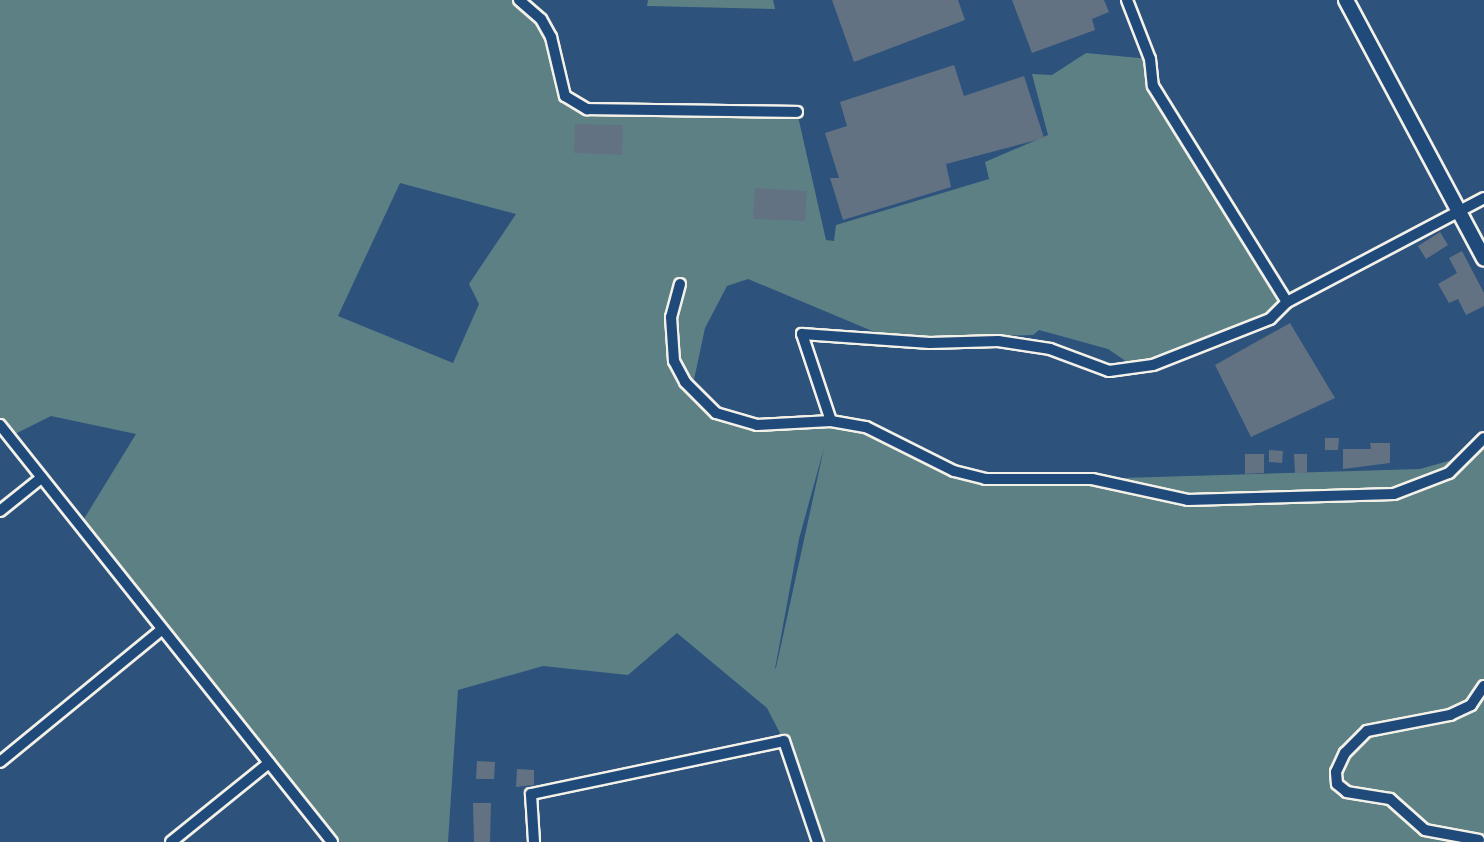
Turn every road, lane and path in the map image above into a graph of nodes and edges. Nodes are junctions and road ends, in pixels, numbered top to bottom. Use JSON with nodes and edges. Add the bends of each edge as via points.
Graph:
{"nodes":[{"id":1,"x":519,"y":0,"type":"edge"},
{"id":2,"x":1127,"y":0,"type":"edge"},
{"id":3,"x":1346,"y":0,"type":"edge"},
{"id":4,"x":797,"y":112,"type":"dead end"},
{"id":5,"x":1484,"y":198,"type":"edge"},
{"id":6,"x":1458,"y":211,"type":"junction"},
{"id":7,"x":1484,"y":258,"type":"edge"},
{"id":8,"x":680,"y":284,"type":"dead end"},
{"id":9,"x":1287,"y":302,"type":"junction"},
{"id":10,"x":831,"y":421,"type":"junction"},
{"id":11,"x":0,"y":425,"type":"edge"},
{"id":12,"x":1484,"y":438,"type":"edge"},
{"id":13,"x":41,"y":478,"type":"junction"},
{"id":14,"x":0,"y":511,"type":"edge"},
{"id":15,"x":160,"y":631,"type":"junction"},
{"id":16,"x":1484,"y":686,"type":"edge"},
{"id":17,"x":0,"y":762,"type":"edge"},
{"id":18,"x":269,"y":763,"type":"junction"},
{"id":19,"x":1480,"y":839,"type":"edge"},
{"id":20,"x":171,"y":842,"type":"edge"},
{"id":21,"x":332,"y":842,"type":"edge"},
{"id":22,"x":534,"y":842,"type":"edge"},
{"id":23,"x":818,"y":842,"type":"edge"}],
"edges":[{"from":1,"to":4,"type":"street","via":[[541,19],[551,37],[565,96],[587,109]]},
{"from":2,"to":9,"type":"street","via":[[1150,59],[1153,86]]},
{"from":3,"to":6,"type":"street"},
{"from":5,"to":6,"type":"street"},
{"from":6,"to":7,"type":"street"},
{"from":6,"to":9,"type":"street"},
{"from":8,"to":10,"type":"street","via":[[671,317],[674,361],[685,382],[716,413],[757,425]]},
{"from":9,"to":10,"type":"street","via":[[1261,323],[1153,365],[1117,371],[1050,349],[998,341],[930,343],[802,334]]},
{"from":10,"to":12,"type":"street","via":[[866,427],[954,471],[985,479],[1092,479],[1188,500],[1394,494],[1449,473]]},
{"from":11,"to":13,"type":"street"},
{"from":13,"to":14,"type":"street"},
{"from":13,"to":15,"type":"street"},
{"from":15,"to":17,"type":"street"},
{"from":15,"to":18,"type":"street"},
{"from":16,"to":19,"type":"street","via":[[1471,705],[1450,715],[1367,731],[1345,753],[1336,772],[1337,784],[1347,792],[1390,799],[1425,830]]},
{"from":18,"to":20,"type":"street"},
{"from":18,"to":21,"type":"street"},
{"from":22,"to":23,"type":"street","via":[[531,794],[784,741]]}]}
